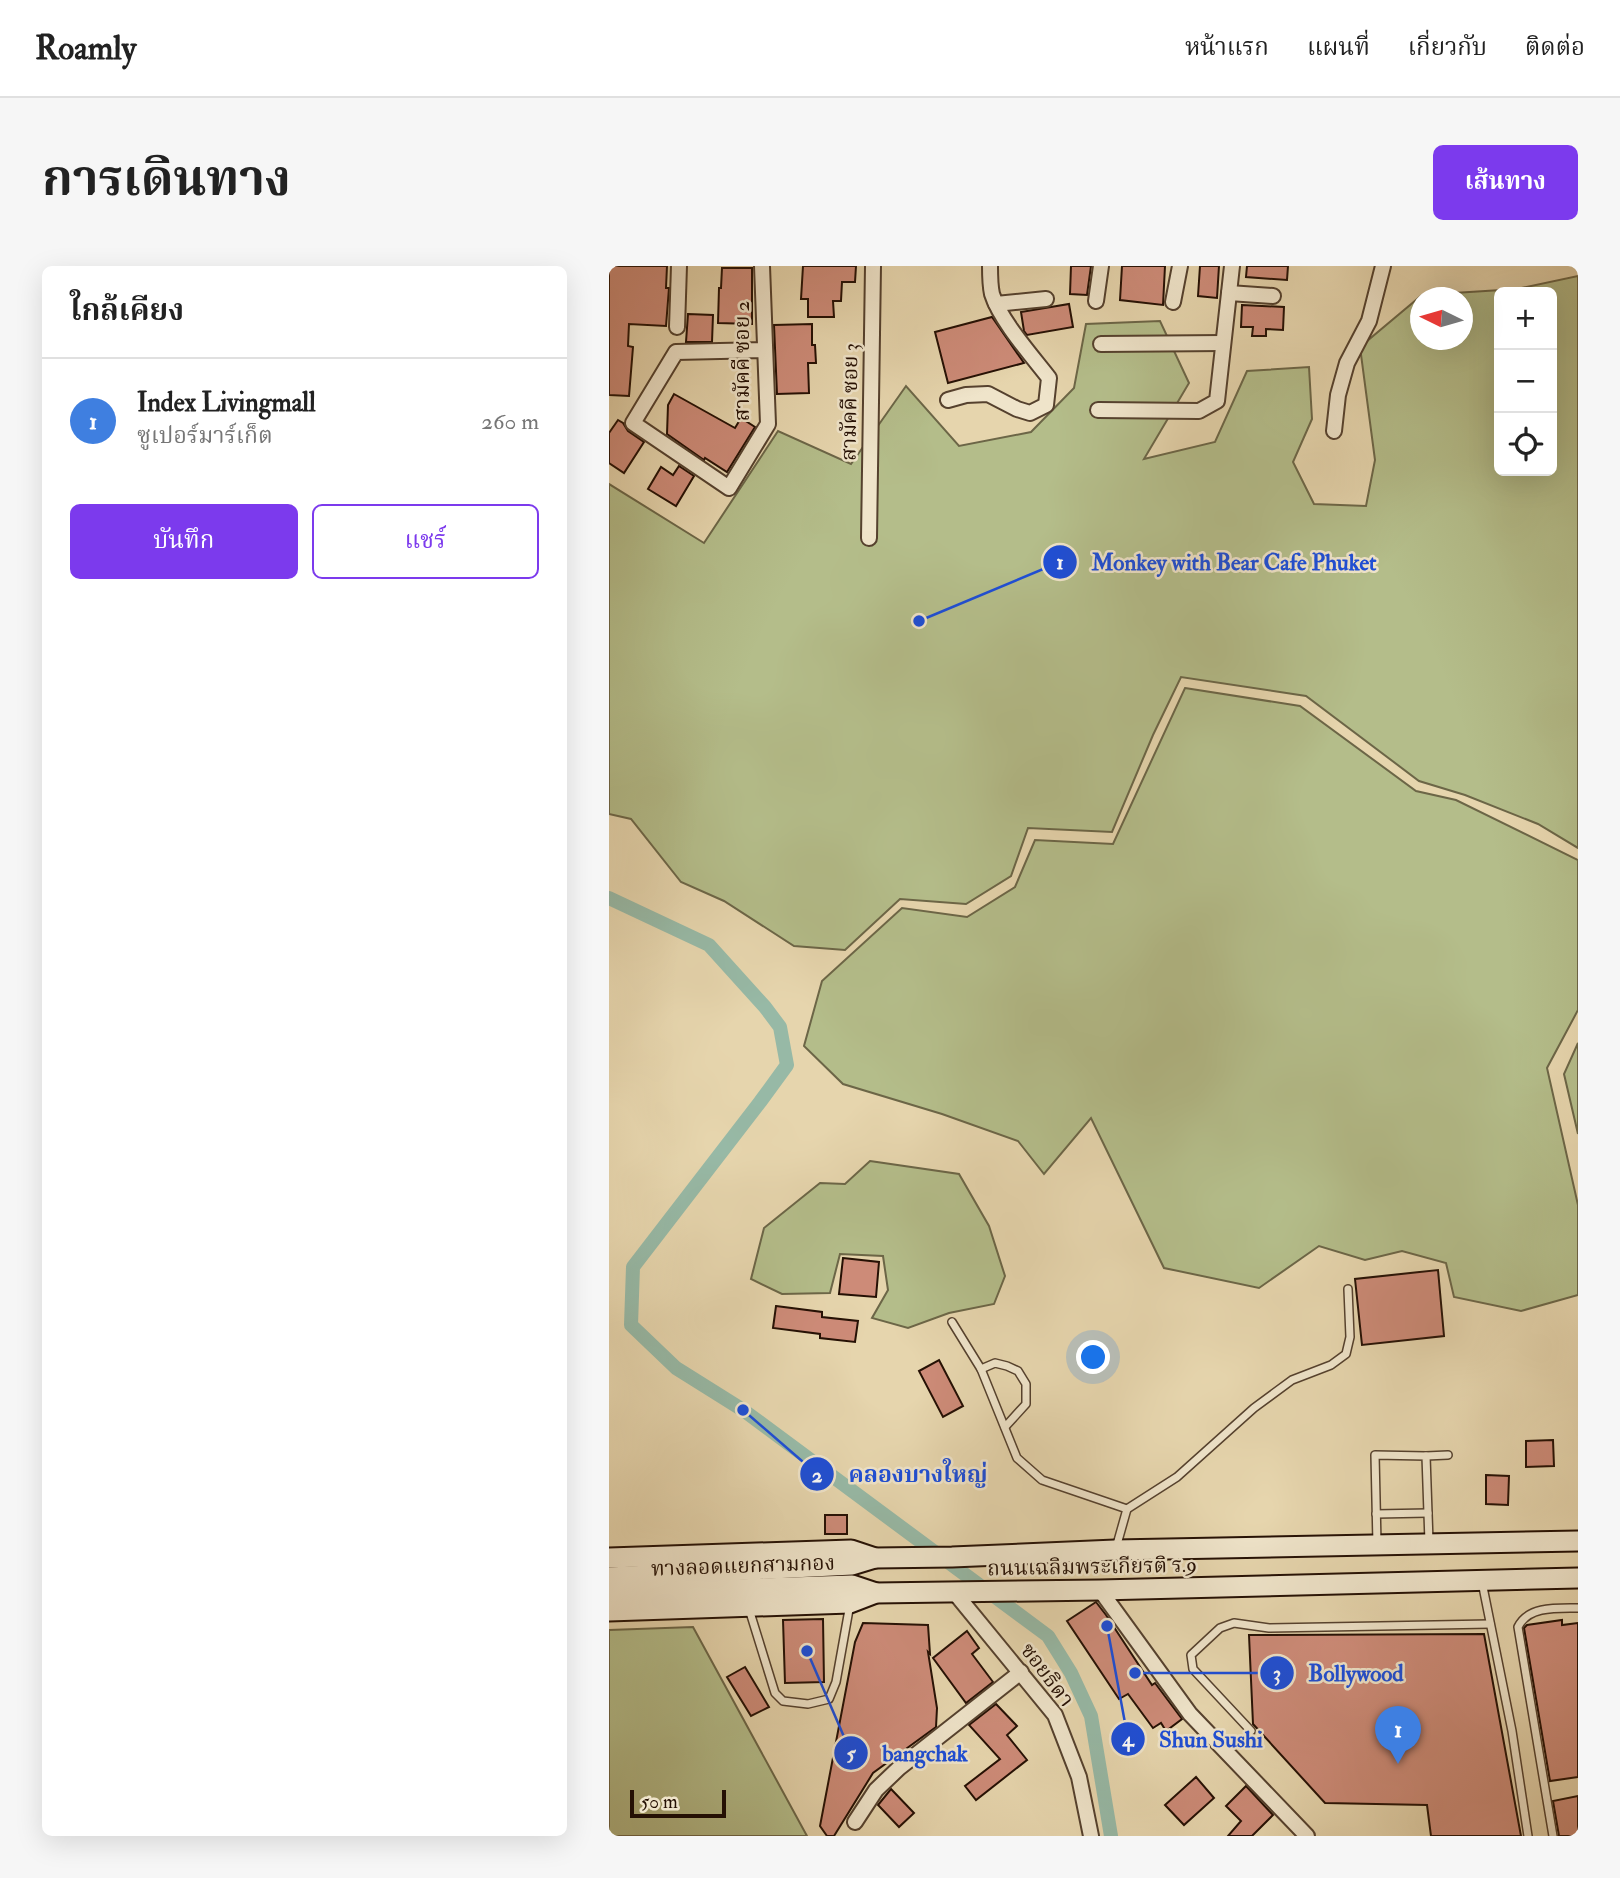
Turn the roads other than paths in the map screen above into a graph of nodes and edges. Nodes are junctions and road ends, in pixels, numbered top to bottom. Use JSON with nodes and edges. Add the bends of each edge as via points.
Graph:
{"nodes":[{"id":1,"x":679,"y":266,"type":"edge"},
{"id":2,"x":762,"y":266,"type":"edge"},
{"id":3,"x":873,"y":266,"type":"edge"},
{"id":4,"x":990,"y":266,"type":"edge"},
{"id":5,"x":1101,"y":266,"type":"edge"},
{"id":6,"x":1179,"y":266,"type":"edge"},
{"id":7,"x":1232,"y":266,"type":"edge"},
{"id":8,"x":1383,"y":266,"type":"edge"},
{"id":9,"x":1229,"y":293,"type":"junction"},
{"id":10,"x":1273,"y":296,"type":"dead end"},
{"id":11,"x":1047,"y":299,"type":"dead end"},
{"id":12,"x":1096,"y":301,"type":"dead end"},
{"id":13,"x":1173,"y":302,"type":"dead end"},
{"id":14,"x":996,"y":304,"type":"junction"},
{"id":15,"x":677,"y":327,"type":"dead end"},
{"id":16,"x":1101,"y":344,"type":"dead end"},
{"id":17,"x":1223,"y":344,"type":"junction"},
{"id":18,"x":764,"y":350,"type":"junction"},
{"id":19,"x":948,"y":400,"type":"dead end"},
{"id":20,"x":1098,"y":410,"type":"dead end"},
{"id":21,"x":1334,"y":431,"type":"dead end"},
{"id":22,"x":869,"y":538,"type":"dead end"},
{"id":23,"x":1348,"y":1289,"type":"dead end"},
{"id":24,"x":952,"y":1322,"type":"dead end"},
{"id":25,"x":981,"y":1369,"type":"junction"},
{"id":26,"x":1005,"y":1427,"type":"junction"},
{"id":27,"x":1448,"y":1455,"type":"dead end"},
{"id":28,"x":1426,"y":1456,"type":"junction"},
{"id":29,"x":1127,"y":1509,"type":"junction"},
{"id":30,"x":1428,"y":1513,"type":"junction"},
{"id":31,"x":1377,"y":1514,"type":"junction"},
{"id":32,"x":1578,"y":1541,"type":"edge"},
{"id":33,"x":1429,"y":1544,"type":"junction"},
{"id":34,"x":1377,"y":1545,"type":"junction"},
{"id":35,"x":1115,"y":1550,"type":"junction"},
{"id":36,"x":609,"y":1558,"type":"edge"},
{"id":37,"x":875,"y":1558,"type":"junction"},
{"id":38,"x":609,"y":1577,"type":"edge"},
{"id":39,"x":1578,"y":1578,"type":"edge"},
{"id":40,"x":1482,"y":1581,"type":"junction"},
{"id":41,"x":1100,"y":1590,"type":"junction"},
{"id":42,"x":955,"y":1592,"type":"junction"},
{"id":43,"x":609,"y":1593,"type":"edge"},
{"id":44,"x":876,"y":1593,"type":"junction"},
{"id":45,"x":851,"y":1603,"type":"junction"},
{"id":46,"x":748,"y":1606,"type":"junction"},
{"id":47,"x":1578,"y":1608,"type":"edge"},
{"id":48,"x":609,"y":1611,"type":"edge"},
{"id":49,"x":1490,"y":1624,"type":"junction"},
{"id":50,"x":1021,"y":1672,"type":"junction"},
{"id":51,"x":1251,"y":1731,"type":"dead end"},
{"id":52,"x":855,"y":1822,"type":"dead end"},
{"id":53,"x":1091,"y":1836,"type":"edge"},
{"id":54,"x":1307,"y":1836,"type":"edge"},
{"id":55,"x":1528,"y":1836,"type":"edge"},
{"id":56,"x":1553,"y":1836,"type":"edge"}],
"edges":[{"from":1,"to":15,"type":"street"},
{"from":2,"to":18,"type":"street","name":"สามัคคี ซอย 2"},
{"from":3,"to":22,"type":"street","name":"สามัคคี ซอย 3"},
{"from":4,"to":14,"type":"street"},
{"from":5,"to":12,"type":"street"},
{"from":6,"to":13,"type":"street"},
{"from":7,"to":9,"type":"street"},
{"from":8,"to":21,"type":"street","via":[[1369,321],[1347,363]]},
{"from":9,"to":10,"type":"street"},
{"from":9,"to":17,"type":"street"},
{"from":11,"to":14,"type":"street"},
{"from":14,"to":19,"type":"street","via":[[1049,378],[1046,405],[1030,413],[988,394]]},
{"from":16,"to":17,"type":"street"},
{"from":17,"to":20,"type":"street","via":[[1217,401],[1199,411]]},
{"from":18,"to":18,"type":"street","name":"สามัคคี ซอย 2","via":[[768,424],[729,488],[633,423],[676,352]]},
{"from":23,"to":29,"type":"lane","via":[[1346,1354],[1291,1380],[1177,1477]]},
{"from":24,"to":25,"type":"lane"},
{"from":25,"to":26,"type":"lane"},
{"from":25,"to":26,"type":"lane","via":[[995,1363],[1007,1366],[1018,1371],[1026,1384],[1026,1404]]},
{"from":26,"to":29,"type":"lane","via":[[1017,1458],[1042,1480]]},
{"from":27,"to":28,"type":"lane"},
{"from":28,"to":30,"type":"lane"},
{"from":28,"to":31,"type":"lane","via":[[1375,1455]]},
{"from":29,"to":35,"type":"lane"},
{"from":30,"to":31,"type":"lane"},
{"from":30,"to":33,"type":"lane"},
{"from":31,"to":34,"type":"lane"},
{"from":32,"to":33,"type":"main road","name":"ถนนเฉลิมพระเกียรติ ร.9"},
{"from":33,"to":34,"type":"main road","name":"ถนนเฉลิมพระเกียรติ ร.9"},
{"from":34,"to":35,"type":"main road","name":"ถนนเฉลิมพระเกียรติ ร.9"},
{"from":35,"to":37,"type":"main road","name":"ถนนเฉลิมพระเกียรติ ร.9"},
{"from":36,"to":37,"type":"main road","name":"ถนนเฉลิมพระเกียรติ ร.9","via":[[851,1550]]},
{"from":37,"to":38,"type":"main road","name":"ทางลอดแยกสามกอง","via":[[852,1565]]},
{"from":39,"to":40,"type":"main road","name":"ถนนเฉลิมพระเกียรติ ร.9"},
{"from":40,"to":41,"type":"main road","name":"ถนนเฉลิมพระเกียรติ ร.9"},
{"from":40,"to":49,"type":"lane"},
{"from":41,"to":42,"type":"main road","name":"ถนนเฉลิมพระเกียรติ ร.9"},
{"from":41,"to":54,"type":"street","via":[[1190,1714]]},
{"from":42,"to":44,"type":"main road","name":"ถนนเฉลิมพระเกียรติ ร.9"},
{"from":42,"to":50,"type":"street","name":"ซอยธิดา"},
{"from":43,"to":44,"type":"main road","name":"ทางลอดแยกสามกอง","via":[[852,1585]]},
{"from":44,"to":45,"type":"main road","name":"ถนนเฉลิมพระเกียรติ ร.9"},
{"from":45,"to":46,"type":"main road","name":"ถนนเฉลิมพระเกียรติ ร.9"},
{"from":45,"to":46,"type":"lane","via":[[833,1690],[829,1699],[808,1704],[783,1701],[775,1693]]},
{"from":46,"to":48,"type":"main road","name":"ถนนเฉลิมพระเกียรติ ร.9"},
{"from":47,"to":56,"type":"lane","via":[[1530,1613],[1518,1627]]},
{"from":49,"to":51,"type":"lane","via":[[1269,1628],[1234,1623],[1220,1628],[1191,1655],[1193,1669]]},
{"from":49,"to":55,"type":"lane"},
{"from":50,"to":52,"type":"street","via":[[899,1768],[876,1790]]},
{"from":50,"to":53,"type":"street","name":"ซอยธิดา","via":[[1055,1715],[1079,1777]]}]}
